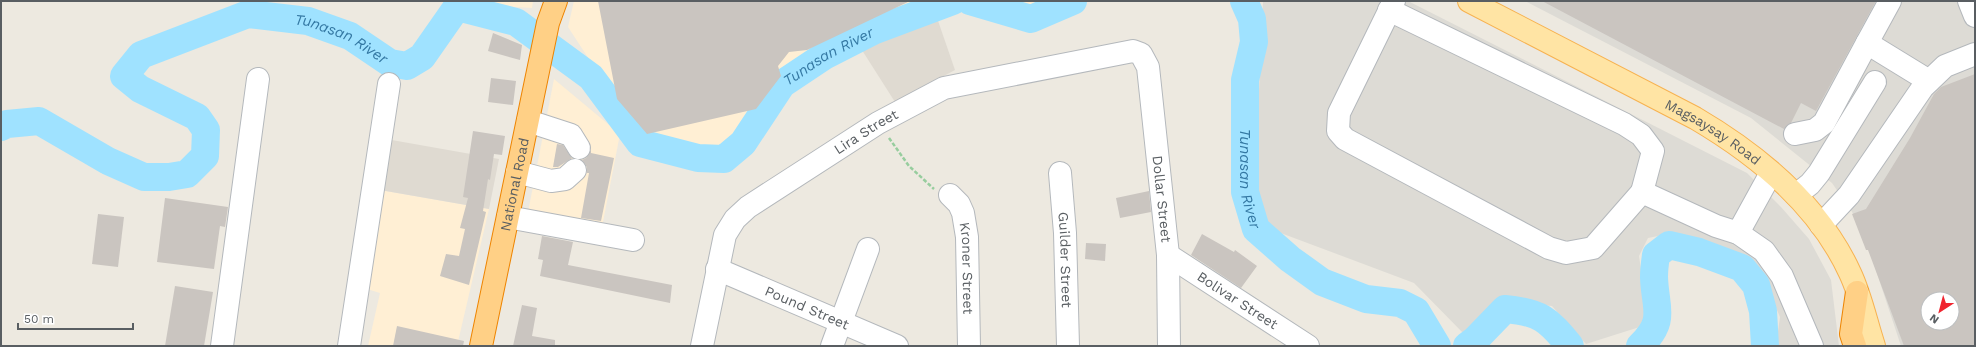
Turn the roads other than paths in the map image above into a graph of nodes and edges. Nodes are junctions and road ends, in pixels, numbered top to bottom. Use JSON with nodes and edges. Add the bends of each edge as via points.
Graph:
{"nodes":[{"id":1,"x":547,"y":1,"type":"edge"},
{"id":2,"x":556,"y":1,"type":"edge"},
{"id":3,"x":1469,"y":1,"type":"edge"},
{"id":4,"x":1890,"y":1,"type":"edge"},
{"id":5,"x":1969,"y":1,"type":"edge"},
{"id":6,"x":1391,"y":6,"type":"edge"},
{"id":7,"x":1975,"y":16,"type":"edge"},
{"id":8,"x":548,"y":23,"type":"junction"},
{"id":9,"x":1867,"y":43,"type":"junction"},
{"id":10,"x":1141,"y":54,"type":"joint"},
{"id":11,"x":1975,"y":54,"type":"edge"},
{"id":12,"x":258,"y":79,"type":"dead end"},
{"id":13,"x":1929,"y":81,"type":"junction"},
{"id":14,"x":1875,"y":82,"type":"dead end"},
{"id":15,"x":389,"y":84,"type":"dead end"},
{"id":16,"x":528,"y":121,"type":"junction"},
{"id":17,"x":1795,"y":134,"type":"dead end"},
{"id":18,"x":579,"y":148,"type":"dead end"},
{"id":19,"x":575,"y":170,"type":"dead end"},
{"id":20,"x":517,"y":172,"type":"junction"},
{"id":21,"x":1060,"y":173,"type":"dead end"},
{"id":22,"x":1771,"y":173,"type":"junction"},
{"id":23,"x":1642,"y":192,"type":"junction"},
{"id":24,"x":950,"y":195,"type":"road end"},
{"id":25,"x":1796,"y":195,"type":"junction"},
{"id":26,"x":508,"y":217,"type":"junction"},
{"id":27,"x":1821,"y":225,"type":"junction"},
{"id":28,"x":1738,"y":233,"type":"junction"},
{"id":29,"x":633,"y":240,"type":"dead end"},
{"id":30,"x":868,"y":249,"type":"dead end"},
{"id":31,"x":1168,"y":255,"type":"junction"},
{"id":32,"x":717,"y":269,"type":"junction"},
{"id":33,"x":1853,"y":282,"type":"junction"},
{"id":34,"x":841,"y":322,"type":"junction"},
{"id":35,"x":222,"y":346,"type":"edge"},
{"id":36,"x":349,"y":346,"type":"edge"},
{"id":37,"x":481,"y":346,"type":"edge"},
{"id":38,"x":702,"y":346,"type":"edge"},
{"id":39,"x":832,"y":346,"type":"edge"},
{"id":40,"x":897,"y":346,"type":"edge"},
{"id":41,"x":969,"y":346,"type":"edge"},
{"id":42,"x":1068,"y":346,"type":"edge"},
{"id":43,"x":1169,"y":346,"type":"edge"},
{"id":44,"x":1308,"y":346,"type":"edge"},
{"id":45,"x":1812,"y":346,"type":"edge"},
{"id":46,"x":1846,"y":346,"type":"edge"},
{"id":47,"x":1855,"y":346,"type":"edge"},
{"id":48,"x":1874,"y":346,"type":"edge"},
{"id":49,"x":1890,"y":346,"type":"edge"}],
"edges":[{"from":1,"to":8,"type":"highway"},
{"from":2,"to":8,"type":"highway"},
{"from":3,"to":22,"type":"main road","name":"Magsaysay Road","via":[[1721,133]]},
{"from":4,"to":9,"type":"street"},
{"from":5,"to":7,"type":"street"},
{"from":6,"to":23,"type":"street","via":[[1641,135],[1653,151]]},
{"from":6,"to":23,"type":"street","via":[[1339,113],[1338,131],[1345,138],[1549,248],[1566,253],[1593,248]]},
{"from":8,"to":16,"type":"highway","name":"National Road"},
{"from":9,"to":13,"type":"street"},
{"from":9,"to":17,"type":"street","via":[[1824,123],[1815,130]]},
{"from":10,"to":31,"type":"street","name":"Dollar Street","via":[[1148,67]]},
{"from":10,"to":32,"type":"street","name":"Lira Street","via":[[1123,52],[944,88],[878,123],[748,207],[725,235]]},
{"from":11,"to":13,"type":"street","via":[[1946,66]]},
{"from":12,"to":35,"type":"street"},
{"from":13,"to":27,"type":"street","via":[[1849,195]]},
{"from":14,"to":25,"type":"street","via":[[1819,173]]},
{"from":15,"to":36,"type":"street"},
{"from":16,"to":18,"type":"street","via":[[571,135]]},
{"from":16,"to":20,"type":"highway","name":"National Road"},
{"from":19,"to":20,"type":"street","via":[[565,179],[551,181]]},
{"from":20,"to":26,"type":"highway","name":"National Road"},
{"from":21,"to":42,"type":"street","name":"Guilder Street","via":[[1065,233]]},
{"from":22,"to":25,"type":"main road","name":"Magsaysay Road"},
{"from":22,"to":28,"type":"street"},
{"from":23,"to":28,"type":"street","via":[[1716,226]]},
{"from":24,"to":41,"type":"street","name":"Kroner Street","via":[[959,204],[963,213],[967,237]]},
{"from":25,"to":27,"type":"main road","name":"Magsaysay Road"},
{"from":26,"to":29,"type":"street"},
{"from":26,"to":37,"type":"highway","name":"National Road"},
{"from":27,"to":33,"type":"main road","name":"Magsaysay Road"},
{"from":28,"to":45,"type":"street","via":[[1764,251],[1782,276]]},
{"from":30,"to":34,"type":"street"},
{"from":31,"to":43,"type":"street","name":"Dollar Street"},
{"from":31,"to":44,"type":"street","name":"Bolivar Street"},
{"from":32,"to":34,"type":"street","name":"Pound Street"},
{"from":32,"to":38,"type":"street","name":"Lira Street"},
{"from":33,"to":46,"type":"street","via":[[1845,309]]},
{"from":33,"to":47,"type":"highway","via":[[1851,334]]},
{"from":33,"to":48,"type":"main road","name":"Magsaysay Road"},
{"from":33,"to":49,"type":"main road","via":[[1882,324]]},
{"from":34,"to":39,"type":"street"},
{"from":34,"to":40,"type":"street","name":"Pound Street"}]}
